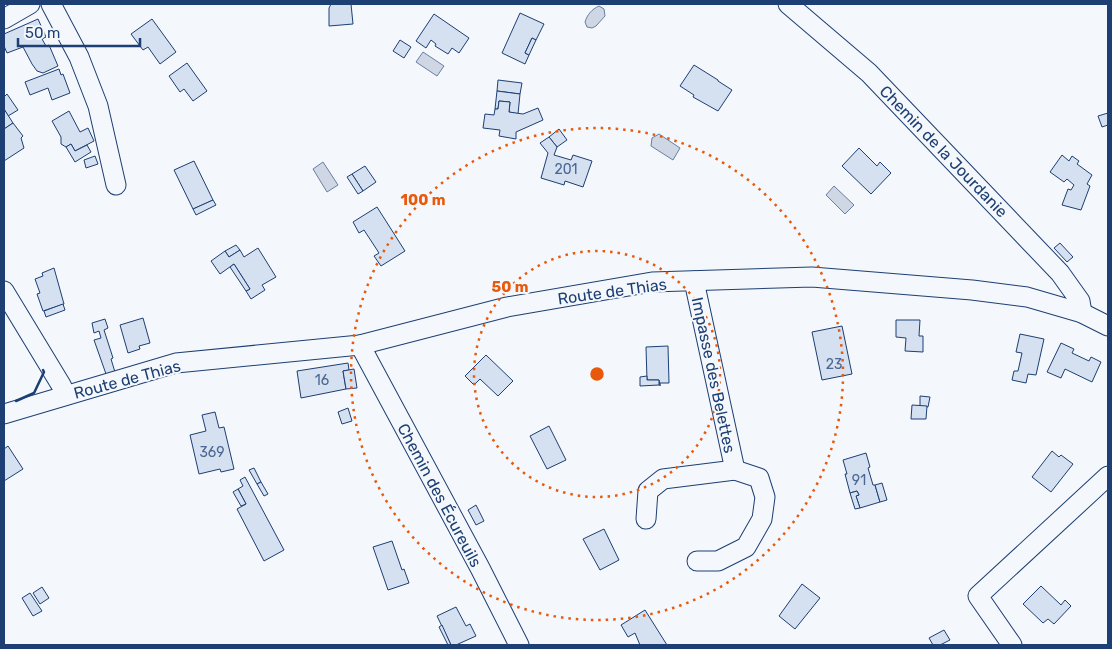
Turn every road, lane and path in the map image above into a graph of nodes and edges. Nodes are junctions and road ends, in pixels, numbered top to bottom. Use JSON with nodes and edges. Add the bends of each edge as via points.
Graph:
{"nodes":[{"id":1,"x":30,"y":4,"type":"edge"},
{"id":2,"x":51,"y":4,"type":"edge"},
{"id":3,"x":788,"y":4,"type":"edge"},
{"id":4,"x":4,"y":19,"type":"edge"},
{"id":5,"x":116,"y":185,"type":"dead end"},
{"id":6,"x":694,"y":281,"type":"junction"},
{"id":7,"x":4,"y":291,"type":"edge"},
{"id":8,"x":1082,"y":313,"type":"junction"},
{"id":9,"x":1108,"y":326,"type":"edge"},
{"id":10,"x":360,"y":345,"type":"junction"},
{"id":11,"x":66,"y":395,"type":"junction"},
{"id":12,"x":4,"y":414,"type":"edge"},
{"id":13,"x":735,"y":470,"type":"junction"},
{"id":14,"x":1108,"y":476,"type":"edge"},
{"id":15,"x":646,"y":519,"type":"dead end"},
{"id":16,"x":697,"y":561,"type":"dead end"},
{"id":17,"x":519,"y":645,"type":"edge"},
{"id":18,"x":1012,"y":645,"type":"edge"}],
"edges":[{"from":1,"to":4,"type":"street"},
{"from":2,"to":5,"type":"street","via":[[79,57],[98,106]]},
{"from":3,"to":8,"type":"street","name":"Chemin de la Jourdanie","via":[[870,73],[1053,266],[1080,301]]},
{"from":6,"to":8,"type":"street","name":"Route de Thias","via":[[812,277],[972,290],[1027,297]]},
{"from":6,"to":10,"type":"street","name":"Route de Thias","via":[[652,282],[507,307]]},
{"from":6,"to":13,"type":"street","name":"Impasse des Belettes"},
{"from":7,"to":11,"type":"street"},
{"from":8,"to":9,"type":"street","name":"Route de Thias"},
{"from":10,"to":11,"type":"street","name":"Route de Thias","via":[[176,363]]},
{"from":10,"to":17,"type":"street","name":"Chemin des Écureuils"},
{"from":11,"to":12,"type":"street","name":"Route de Thias"},
{"from":13,"to":15,"type":"street","name":"Impasse des Belettes","via":[[663,479],[648,491]]},
{"from":13,"to":16,"type":"street","name":"Impasse des Belettes","via":[[759,478],[765,497],[762,519],[746,547],[718,562]]},
{"from":14,"to":18,"type":"street","via":[[978,596]]}]}
